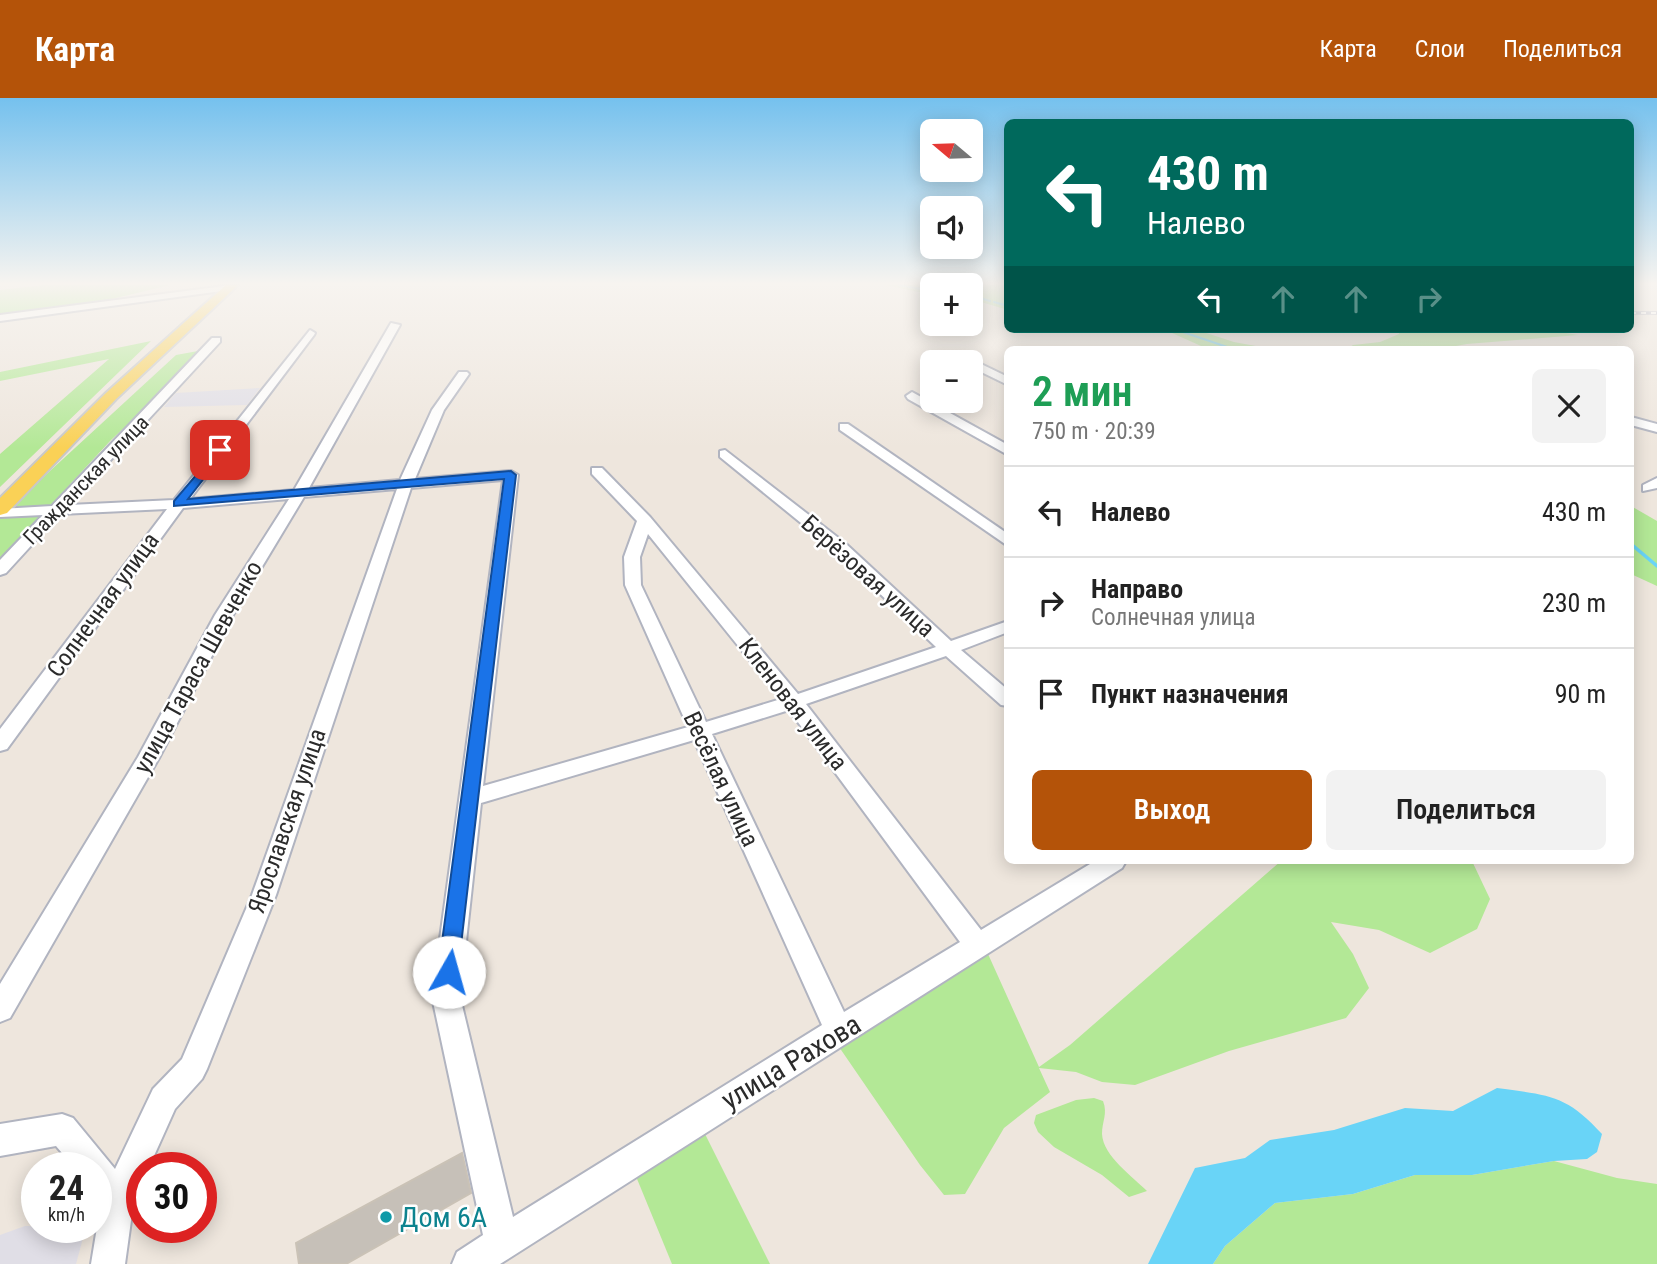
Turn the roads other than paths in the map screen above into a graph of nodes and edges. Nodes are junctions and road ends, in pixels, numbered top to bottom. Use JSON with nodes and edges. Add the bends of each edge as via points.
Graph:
{"nodes":[{"id":1,"x":172,"y":339,"type":"edge"},
{"id":2,"x":305,"y":339,"type":"edge"},
{"id":3,"x":387,"y":339,"type":"edge"},
{"id":4,"x":216,"y":340,"type":"dead end"},
{"id":5,"x":983,"y":369,"type":"edge"},
{"id":6,"x":463,"y":374,"type":"dead end"},
{"id":7,"x":1004,"y":380,"type":"edge"},
{"id":8,"x":912,"y":396,"type":"dead end"},
{"id":9,"x":1634,"y":422,"type":"edge"},
{"id":10,"x":844,"y":427,"type":"dead end"},
{"id":11,"x":1657,"y":428,"type":"edge"},
{"id":12,"x":1004,"y":450,"type":"edge"},
{"id":13,"x":725,"y":454,"type":"dead end"},
{"id":14,"x":597,"y":471,"type":"dead end"},
{"id":15,"x":406,"y":483,"type":"junction"},
{"id":16,"x":300,"y":492,"type":"junction"},
{"id":17,"x":178,"y":504,"type":"junction"},
{"id":18,"x":0,"y":511,"type":"edge"},
{"id":19,"x":52,"y":512,"type":"junction"},
{"id":20,"x":645,"y":520,"type":"junction"},
{"id":21,"x":1004,"y":538,"type":"edge"},
{"id":22,"x":0,"y":570,"type":"edge"},
{"id":23,"x":1004,"y":628,"type":"edge"},
{"id":24,"x":949,"y":649,"type":"junction"},
{"id":25,"x":1004,"y":697,"type":"edge"},
{"id":26,"x":792,"y":700,"type":"junction"},
{"id":27,"x":699,"y":732,"type":"junction"},
{"id":28,"x":0,"y":744,"type":"edge"},
{"id":29,"x":470,"y":798,"type":"junction"},
{"id":30,"x":1109,"y":864,"type":"edge"},
{"id":31,"x":979,"y":947,"type":"junction"},
{"id":32,"x":0,"y":1009,"type":"edge"},
{"id":33,"x":840,"y":1032,"type":"junction"},
{"id":34,"x":0,"y":1140,"type":"edge"},
{"id":35,"x":81,"y":1152,"type":"edge"},
{"id":36,"x":112,"y":1190,"type":"edge"},
{"id":37,"x":118,"y":1198,"type":"junction"},
{"id":38,"x":502,"y":1243,"type":"junction"},
{"id":39,"x":108,"y":1264,"type":"edge"},
{"id":40,"x":468,"y":1264,"type":"edge"}],
"edges":[{"from":1,"to":18,"type":"main road"},
{"from":2,"to":17,"type":"street","name":"Солнечная улица"},
{"from":3,"to":16,"type":"street","name":"улица Тараса Шевченко"},
{"from":4,"to":19,"type":"street","name":"Гражданская улица","via":[[172,392]]},
{"from":5,"to":7,"type":"street"},
{"from":6,"to":15,"type":"street","name":"Ярославская улица","via":[[438,410]]},
{"from":8,"to":12,"type":"street"},
{"from":9,"to":11,"type":"street"},
{"from":10,"to":21,"type":"street"},
{"from":13,"to":24,"type":"street","name":"Берёзовая улица","via":[[839,545]]},
{"from":14,"to":20,"type":"street","name":"Кленовая улица"},
{"from":15,"to":16,"type":"street"},
{"from":15,"to":29,"type":"street","via":[[511,475]]},
{"from":15,"to":37,"type":"street","name":"Ярославская улица","via":[[264,895],[192,1069],[164,1099]]},
{"from":16,"to":17,"type":"street"},
{"from":16,"to":32,"type":"street","name":"улица Тараса Шевченко","via":[[224,615],[148,758]]},
{"from":17,"to":19,"type":"street"},
{"from":17,"to":28,"type":"street","name":"Солнечная улица"},
{"from":18,"to":19,"type":"street"},
{"from":19,"to":22,"type":"street","name":"Гражданская улица"},
{"from":20,"to":26,"type":"street","name":"Кленовая улица"},
{"from":20,"to":27,"type":"street","name":"Весёлая улица","via":[[632,557],[633,585]]},
{"from":23,"to":24,"type":"street"},
{"from":24,"to":25,"type":"street","name":"Берёзовая улица"},
{"from":24,"to":26,"type":"street"},
{"from":26,"to":27,"type":"street"},
{"from":26,"to":31,"type":"street","name":"Кленовая улица"},
{"from":27,"to":29,"type":"street"},
{"from":27,"to":33,"type":"street","name":"Весёлая улица"},
{"from":29,"to":38,"type":"street","via":[[446,997]]},
{"from":30,"to":31,"type":"street","name":"улица Рахова"},
{"from":31,"to":33,"type":"street","name":"улица Рахова"},
{"from":33,"to":38,"type":"street","name":"улица Рахова"},
{"from":34,"to":35,"type":"street","via":[[62,1129]]},
{"from":36,"to":37,"type":"street"},
{"from":37,"to":39,"type":"street","name":"Ярославская улица"},
{"from":38,"to":40,"type":"street","name":"улица Рахова"}]}
